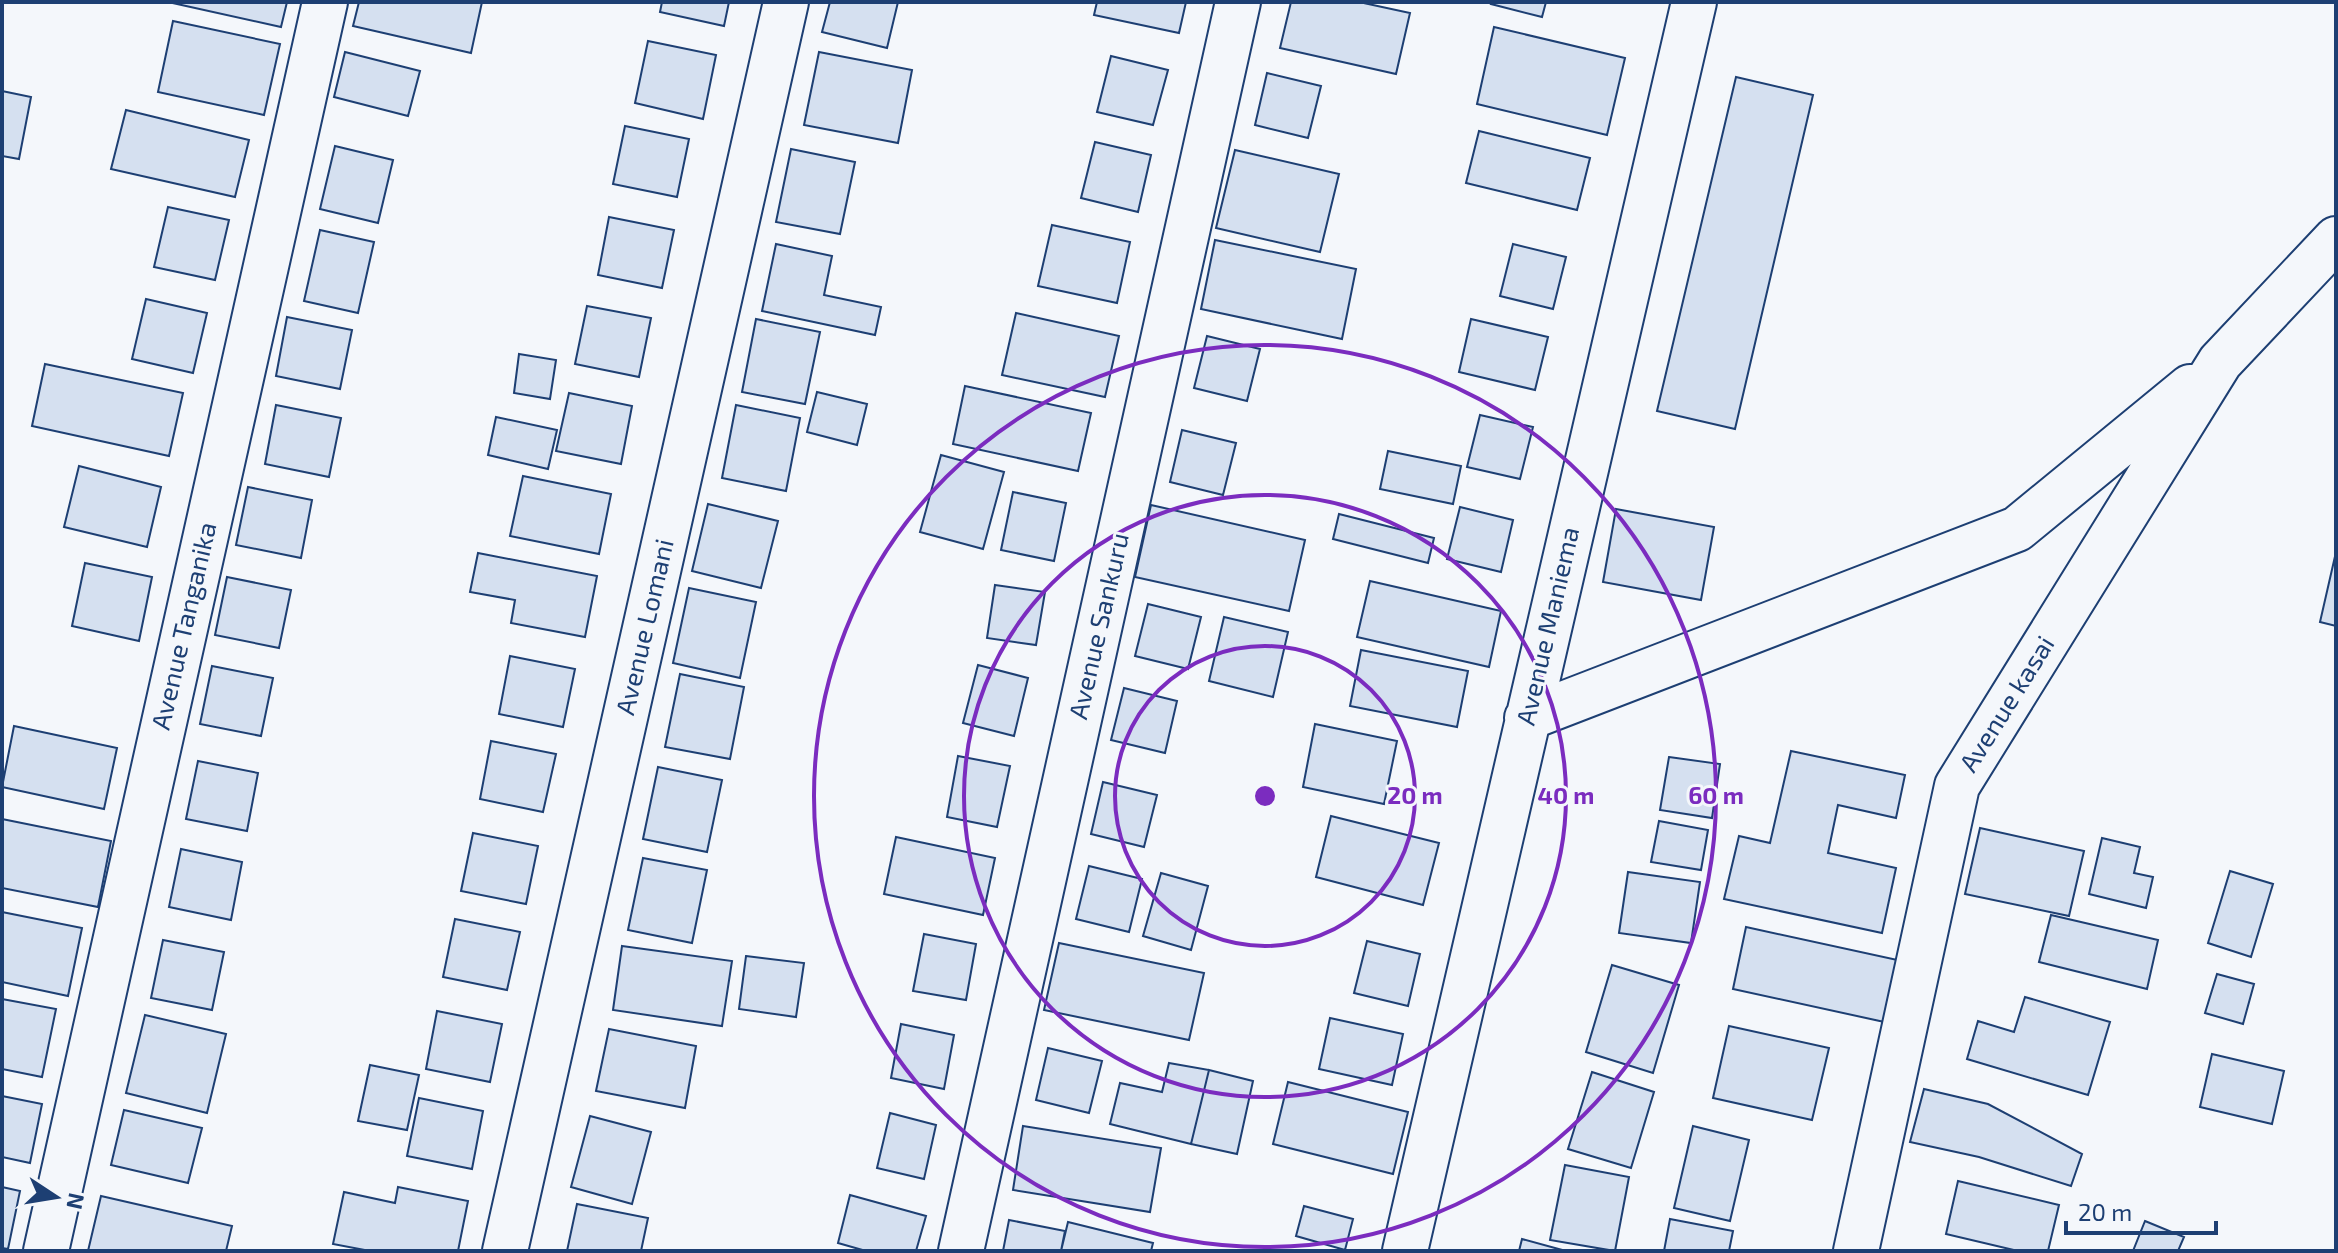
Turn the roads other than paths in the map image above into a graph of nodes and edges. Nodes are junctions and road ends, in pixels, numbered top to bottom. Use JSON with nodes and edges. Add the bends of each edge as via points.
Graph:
{"nodes":[{"id":1,"x":325,"y":2,"type":"edge"},
{"id":2,"x":786,"y":2,"type":"edge"},
{"id":3,"x":1238,"y":2,"type":"edge"},
{"id":4,"x":1694,"y":2,"type":"edge"},
{"id":5,"x":2336,"y":239,"type":"edge"},
{"id":6,"x":2220,"y":362,"type":"junction"},
{"id":7,"x":1527,"y":718,"type":"junction"},
{"id":8,"x":46,"y":1251,"type":"edge"},
{"id":9,"x":505,"y":1251,"type":"edge"},
{"id":10,"x":961,"y":1251,"type":"edge"},
{"id":11,"x":1405,"y":1251,"type":"edge"},
{"id":12,"x":1856,"y":1251,"type":"edge"}],
"edges":[{"from":1,"to":8,"type":"street","name":"Avenue Tanganika"},
{"from":2,"to":9,"type":"street","name":"Avenue Lomani"},
{"from":3,"to":10,"type":"street","name":"Avenue Sankuru"},
{"from":4,"to":7,"type":"street","name":"Avenue Maniema"},
{"from":5,"to":6,"type":"street","name":"Avenue kasai"},
{"from":6,"to":7,"type":"street","via":[[2017,529]]},
{"from":6,"to":12,"type":"street","name":"Avenue kasai","via":[[1957,786]]},
{"from":7,"to":11,"type":"street","name":"Avenue Maniema"}]}
